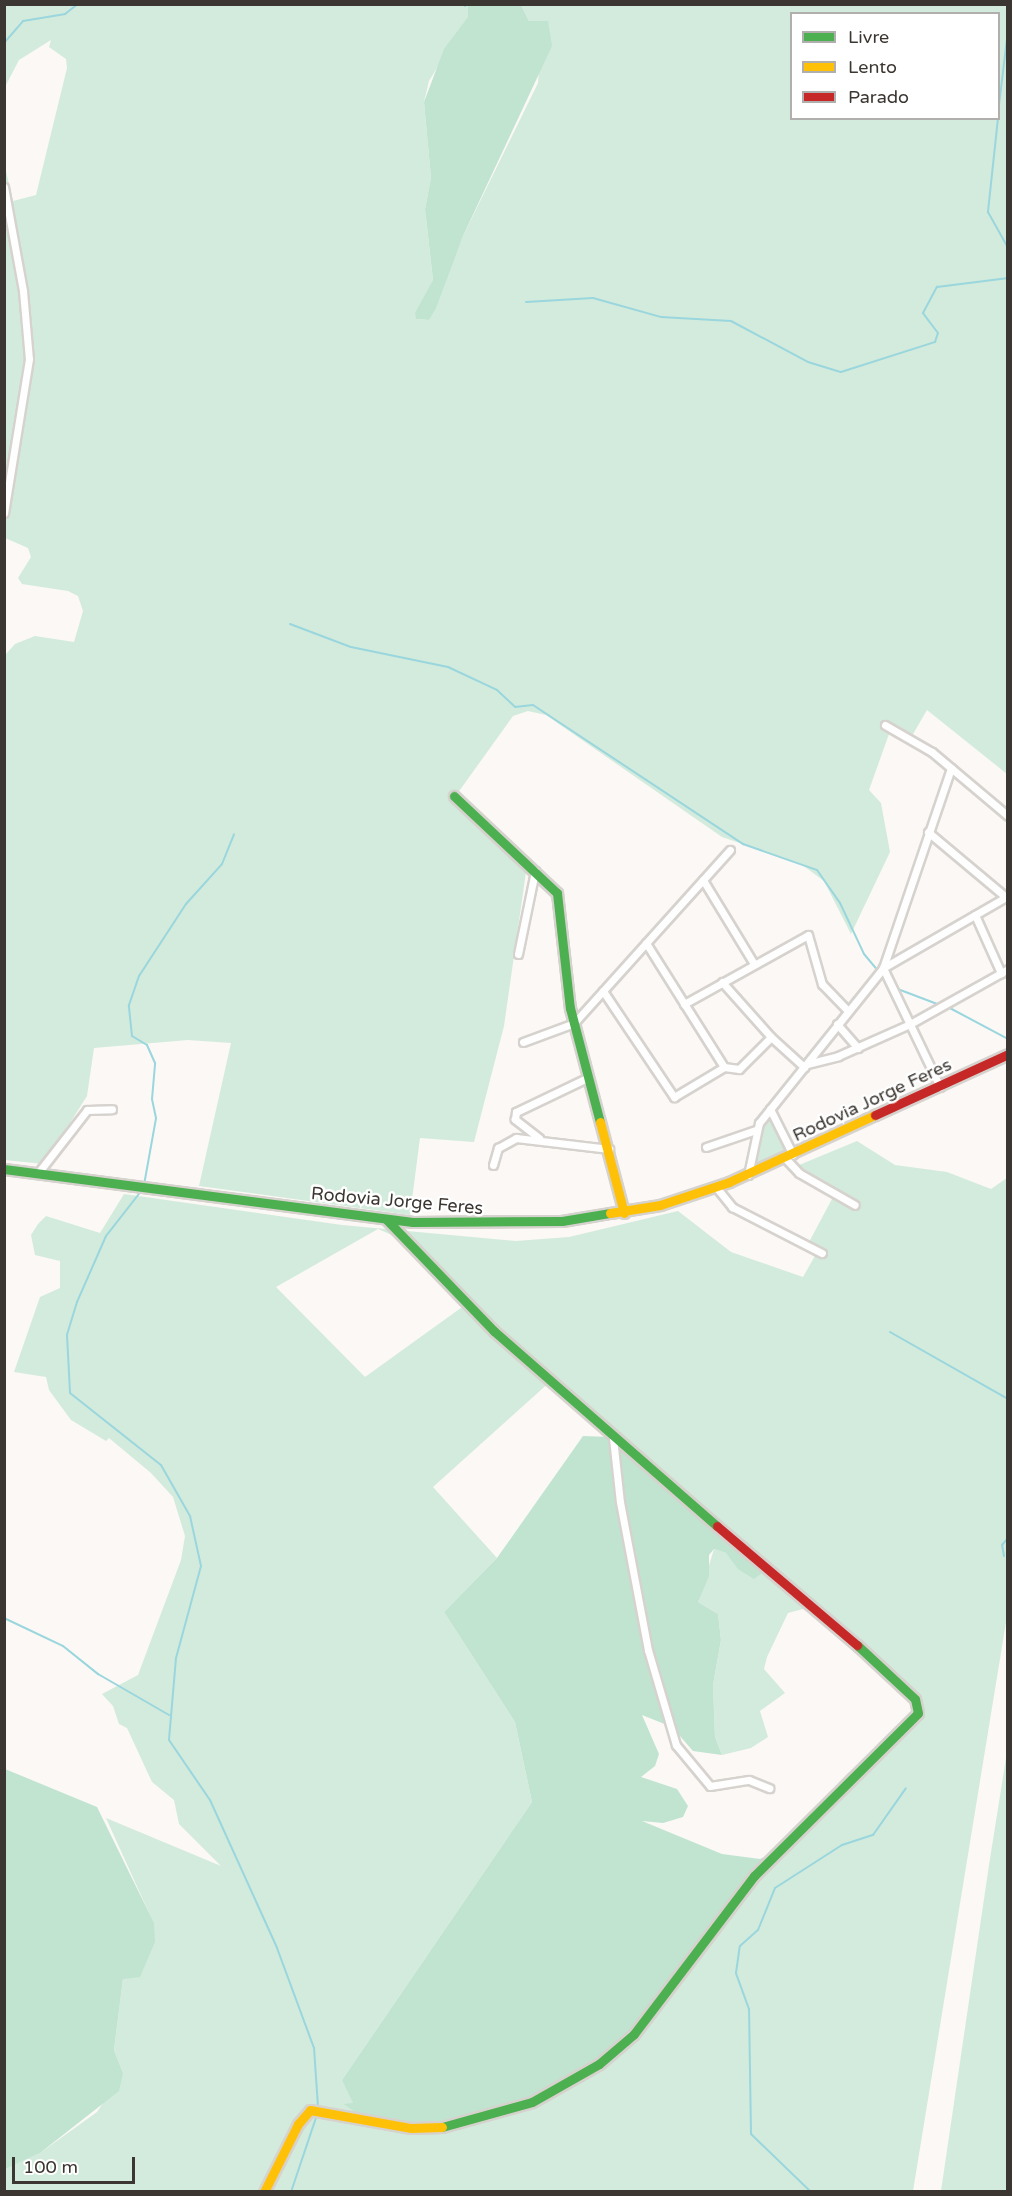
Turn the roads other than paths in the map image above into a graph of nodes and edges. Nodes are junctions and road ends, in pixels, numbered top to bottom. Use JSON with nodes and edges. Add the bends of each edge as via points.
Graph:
{"nodes":[{"id":1,"x":4,"y":187,"type":"edge"},
{"id":2,"x":4,"y":513,"type":"edge"},
{"id":3,"x":885,"y":725,"type":"dead end"},
{"id":4,"x":951,"y":768,"type":"junction"},
{"id":5,"x":454,"y":796,"type":"dead end"},
{"id":6,"x":1008,"y":816,"type":"edge"},
{"id":7,"x":928,"y":832,"type":"junction"},
{"id":8,"x":730,"y":850,"type":"dead end"},
{"id":9,"x":535,"y":871,"type":"junction"},
{"id":10,"x":703,"y":880,"type":"junction"},
{"id":11,"x":1007,"y":898,"type":"edge"},
{"id":12,"x":975,"y":915,"type":"junction"},
{"id":13,"x":646,"y":943,"type":"junction"},
{"id":14,"x":518,"y":954,"type":"dead end"},
{"id":15,"x":754,"y":964,"type":"junction"},
{"id":16,"x":883,"y":968,"type":"junction"},
{"id":17,"x":1004,"y":971,"type":"edge"},
{"id":18,"x":722,"y":982,"type":"junction"},
{"id":19,"x":603,"y":991,"type":"junction"},
{"id":20,"x":684,"y":1004,"type":"junction"},
{"id":21,"x":848,"y":1011,"type":"junction"},
{"id":22,"x":574,"y":1023,"type":"junction"},
{"id":23,"x":837,"y":1024,"type":"junction"},
{"id":24,"x":910,"y":1024,"type":"junction"},
{"id":25,"x":771,"y":1037,"type":"junction"},
{"id":26,"x":523,"y":1042,"type":"dead end"},
{"id":27,"x":858,"y":1048,"type":"junction"},
{"id":28,"x":1008,"y":1054,"type":"edge"},
{"id":29,"x":806,"y":1065,"type":"junction"},
{"id":30,"x":724,"y":1067,"type":"junction"},
{"id":31,"x":589,"y":1077,"type":"junction"},
{"id":32,"x":940,"y":1087,"type":"junction"},
{"id":33,"x":112,"y":1109,"type":"dead end"},
{"id":34,"x":770,"y":1109,"type":"junction"},
{"id":35,"x":756,"y":1130,"type":"junction"},
{"id":36,"x":539,"y":1138,"type":"junction"},
{"id":37,"x":706,"y":1147,"type":"dead end"},
{"id":38,"x":609,"y":1149,"type":"junction"},
{"id":39,"x":790,"y":1157,"type":"junction"},
{"id":40,"x":492,"y":1165,"type":"dead end"},
{"id":41,"x":4,"y":1169,"type":"edge"},
{"id":42,"x":38,"y":1173,"type":"junction"},
{"id":43,"x":748,"y":1175,"type":"junction"},
{"id":44,"x":716,"y":1187,"type":"junction"},
{"id":45,"x":855,"y":1205,"type":"dead end"},
{"id":46,"x":624,"y":1213,"type":"junction"},
{"id":47,"x":387,"y":1220,"type":"junction"},
{"id":48,"x":822,"y":1253,"type":"dead end"},
{"id":49,"x":613,"y":1438,"type":"junction"},
{"id":50,"x":769,"y":1788,"type":"dead end"},
{"id":51,"x":264,"y":2192,"type":"edge"}],
"edges":[{"from":1,"to":2,"type":"street","via":[[23,291],[29,359]]},
{"from":3,"to":4,"type":"street"},
{"from":4,"to":6,"type":"street"},
{"from":4,"to":7,"type":"street"},
{"from":5,"to":9,"type":"street"},
{"from":7,"to":11,"type":"street"},
{"from":7,"to":16,"type":"street"},
{"from":8,"to":10,"type":"street"},
{"from":9,"to":14,"type":"street"},
{"from":9,"to":22,"type":"street","via":[[555,890],[560,902]]},
{"from":10,"to":13,"type":"street"},
{"from":10,"to":15,"type":"street"},
{"from":11,"to":12,"type":"street"},
{"from":12,"to":16,"type":"street"},
{"from":12,"to":17,"type":"street"},
{"from":13,"to":19,"type":"street"},
{"from":13,"to":20,"type":"street"},
{"from":15,"to":18,"type":"street"},
{"from":15,"to":21,"type":"street","via":[[808,935],[822,984]]},
{"from":16,"to":21,"type":"street"},
{"from":16,"to":24,"type":"street"},
{"from":17,"to":24,"type":"street"},
{"from":18,"to":20,"type":"street"},
{"from":18,"to":25,"type":"street"},
{"from":19,"to":22,"type":"street"},
{"from":19,"to":30,"type":"street","via":[[672,1096],[681,1096]]},
{"from":20,"to":30,"type":"street"},
{"from":21,"to":23,"type":"street"},
{"from":22,"to":26,"type":"street"},
{"from":22,"to":31,"type":"street"},
{"from":23,"to":27,"type":"street"},
{"from":23,"to":29,"type":"street"},
{"from":24,"to":27,"type":"street"},
{"from":24,"to":32,"type":"street"},
{"from":25,"to":29,"type":"street"},
{"from":25,"to":30,"type":"street","via":[[739,1069]]},
{"from":27,"to":29,"type":"street"},
{"from":28,"to":32,"type":"street","name":"Rodovia Jorge Feres"},
{"from":29,"to":34,"type":"street"},
{"from":31,"to":36,"type":"street","via":[[516,1112],[514,1119]]},
{"from":31,"to":38,"type":"street"},
{"from":32,"to":39,"type":"street","name":"Rodovia Jorge Feres"},
{"from":33,"to":42,"type":"street","via":[[87,1110]]},
{"from":34,"to":35,"type":"street"},
{"from":34,"to":39,"type":"street"},
{"from":35,"to":37,"type":"street"},
{"from":35,"to":43,"type":"street"},
{"from":36,"to":38,"type":"street"},
{"from":36,"to":40,"type":"street","via":[[516,1138],[502,1145]]},
{"from":38,"to":46,"type":"street"},
{"from":39,"to":43,"type":"street","name":"Rodovia Jorge Feres"},
{"from":39,"to":45,"type":"street","via":[[799,1173]]},
{"from":41,"to":42,"type":"street","name":"Rodovia Jorge Feres"},
{"from":42,"to":47,"type":"street","name":"Rodovia Jorge Feres"},
{"from":43,"to":44,"type":"street","name":"Rodovia Jorge Feres"},
{"from":44,"to":46,"type":"street","name":"Rodovia Jorge Feres"},
{"from":44,"to":48,"type":"street","via":[[732,1207]]},
{"from":46,"to":47,"type":"street","name":"Rodovia Jorge Feres","via":[[496,1225]]},
{"from":47,"to":49,"type":"street","via":[[494,1331]]},
{"from":49,"to":50,"type":"street","via":[[646,1640],[676,1745],[710,1786],[748,1780]]},
{"from":49,"to":51,"type":"street","via":[[895,1677],[915,1699],[917,1718],[864,1763],[754,1876],[647,2017],[599,2064],[532,2102],[446,2127],[411,2128],[330,2109],[310,2110]]}]}
